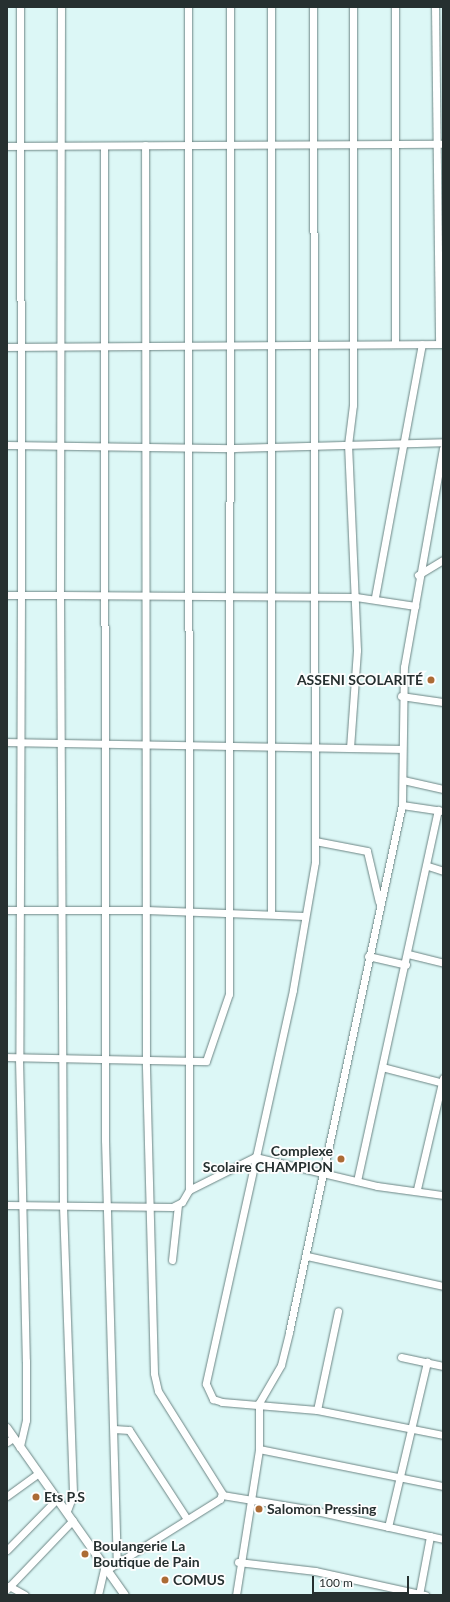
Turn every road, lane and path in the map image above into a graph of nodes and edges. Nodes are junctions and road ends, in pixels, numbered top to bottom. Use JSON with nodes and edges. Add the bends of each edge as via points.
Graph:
{"nodes":[{"id":1,"x":20,"y":7,"type":"edge"},
{"id":2,"x":61,"y":7,"type":"edge"},
{"id":3,"x":188,"y":7,"type":"edge"},
{"id":4,"x":230,"y":7,"type":"edge"},
{"id":5,"x":271,"y":7,"type":"edge"},
{"id":6,"x":313,"y":7,"type":"edge"},
{"id":7,"x":353,"y":7,"type":"edge"},
{"id":8,"x":395,"y":7,"type":"edge"},
{"id":9,"x":435,"y":7,"type":"edge"},
{"id":10,"x":396,"y":142,"type":"junction"},
{"id":11,"x":355,"y":144,"type":"junction"},
{"id":12,"x":439,"y":144,"type":"edge"},
{"id":13,"x":145,"y":145,"type":"junction"},
{"id":14,"x":231,"y":145,"type":"junction"},
{"id":15,"x":7,"y":146,"type":"edge"},
{"id":16,"x":20,"y":146,"type":"junction"},
{"id":17,"x":62,"y":146,"type":"junction"},
{"id":18,"x":104,"y":146,"type":"junction"},
{"id":19,"x":188,"y":146,"type":"junction"},
{"id":20,"x":272,"y":146,"type":"junction"},
{"id":21,"x":313,"y":146,"type":"junction"},
{"id":22,"x":271,"y":343,"type":"junction"},
{"id":23,"x":395,"y":344,"type":"junction"},
{"id":24,"x":422,"y":344,"type":"junction"},
{"id":25,"x":441,"y":344,"type":"edge"},
{"id":26,"x":188,"y":345,"type":"junction"},
{"id":27,"x":231,"y":345,"type":"junction"},
{"id":28,"x":314,"y":345,"type":"junction"},
{"id":29,"x":353,"y":345,"type":"junction"},
{"id":30,"x":61,"y":346,"type":"junction"},
{"id":31,"x":104,"y":346,"type":"junction"},
{"id":32,"x":147,"y":346,"type":"junction"},
{"id":33,"x":7,"y":347,"type":"edge"},
{"id":34,"x":19,"y":347,"type":"junction"},
{"id":35,"x":443,"y":442,"type":"edge"},
{"id":36,"x":403,"y":443,"type":"junction"},
{"id":37,"x":20,"y":445,"type":"junction"},
{"id":38,"x":61,"y":445,"type":"junction"},
{"id":39,"x":148,"y":445,"type":"junction"},
{"id":40,"x":190,"y":445,"type":"junction"},
{"id":41,"x":348,"y":445,"type":"junction"},
{"id":42,"x":7,"y":446,"type":"edge"},
{"id":43,"x":103,"y":446,"type":"junction"},
{"id":44,"x":313,"y":446,"type":"junction"},
{"id":45,"x":229,"y":447,"type":"junction"},
{"id":46,"x":270,"y":447,"type":"junction"},
{"id":47,"x":443,"y":448,"type":"edge"},
{"id":48,"x":443,"y":560,"type":"edge"},
{"id":49,"x":418,"y":576,"type":"junction"},
{"id":50,"x":7,"y":595,"type":"edge"},
{"id":51,"x":21,"y":595,"type":"junction"},
{"id":52,"x":60,"y":595,"type":"junction"},
{"id":53,"x":105,"y":595,"type":"junction"},
{"id":54,"x":147,"y":595,"type":"junction"},
{"id":55,"x":187,"y":595,"type":"junction"},
{"id":56,"x":232,"y":595,"type":"junction"},
{"id":57,"x":356,"y":596,"type":"junction"},
{"id":58,"x":272,"y":597,"type":"junction"},
{"id":59,"x":314,"y":597,"type":"junction"},
{"id":60,"x":375,"y":597,"type":"junction"},
{"id":61,"x":415,"y":606,"type":"junction"},
{"id":62,"x":401,"y":696,"type":"junction"},
{"id":63,"x":443,"y":702,"type":"edge"},
{"id":64,"x":7,"y":742,"type":"edge"},
{"id":65,"x":20,"y":742,"type":"junction"},
{"id":66,"x":60,"y":742,"type":"junction"},
{"id":67,"x":104,"y":743,"type":"junction"},
{"id":68,"x":148,"y":744,"type":"junction"},
{"id":69,"x":189,"y":745,"type":"junction"},
{"id":70,"x":230,"y":746,"type":"junction"},
{"id":71,"x":272,"y":746,"type":"junction"},
{"id":72,"x":312,"y":746,"type":"junction"},
{"id":73,"x":350,"y":748,"type":"junction"},
{"id":74,"x":402,"y":749,"type":"junction"},
{"id":75,"x":403,"y":780,"type":"junction"},
{"id":76,"x":443,"y":789,"type":"edge"},
{"id":77,"x":402,"y":805,"type":"junction"},
{"id":78,"x":440,"y":810,"type":"edge"},
{"id":79,"x":315,"y":840,"type":"junction"},
{"id":80,"x":428,"y":866,"type":"junction"},
{"id":81,"x":443,"y":871,"type":"edge"},
{"id":82,"x":379,"y":902,"type":"junction"},
{"id":83,"x":19,"y":909,"type":"junction"},
{"id":84,"x":62,"y":909,"type":"junction"},
{"id":85,"x":7,"y":910,"type":"edge"},
{"id":86,"x":107,"y":910,"type":"junction"},
{"id":87,"x":146,"y":910,"type":"junction"},
{"id":88,"x":188,"y":911,"type":"junction"},
{"id":89,"x":230,"y":913,"type":"junction"},
{"id":90,"x":271,"y":914,"type":"junction"},
{"id":91,"x":305,"y":916,"type":"junction"},
{"id":92,"x":408,"y":954,"type":"junction"},
{"id":93,"x":368,"y":956,"type":"junction"},
{"id":94,"x":443,"y":963,"type":"edge"},
{"id":95,"x":406,"y":965,"type":"junction"},
{"id":96,"x":7,"y":1058,"type":"edge"},
{"id":97,"x":20,"y":1058,"type":"junction"},
{"id":98,"x":104,"y":1059,"type":"junction"},
{"id":99,"x":146,"y":1059,"type":"junction"},
{"id":100,"x":62,"y":1060,"type":"junction"},
{"id":101,"x":189,"y":1061,"type":"junction"},
{"id":102,"x":382,"y":1067,"type":"junction"},
{"id":103,"x":443,"y":1082,"type":"edge"},
{"id":104,"x":255,"y":1158,"type":"junction"},
{"id":105,"x":323,"y":1173,"type":"junction"},
{"id":106,"x":357,"y":1181,"type":"junction"},
{"id":107,"x":417,"y":1189,"type":"junction"},
{"id":108,"x":189,"y":1190,"type":"junction"},
{"id":109,"x":443,"y":1195,"type":"edge"},
{"id":110,"x":7,"y":1205,"type":"edge"},
{"id":111,"x":21,"y":1205,"type":"junction"},
{"id":112,"x":178,"y":1205,"type":"junction"},
{"id":113,"x":63,"y":1206,"type":"junction"},
{"id":114,"x":107,"y":1206,"type":"junction"},
{"id":115,"x":149,"y":1207,"type":"junction"},
{"id":116,"x":307,"y":1256,"type":"junction"},
{"id":117,"x":172,"y":1260,"type":"dead end"},
{"id":118,"x":443,"y":1286,"type":"edge"},
{"id":119,"x":338,"y":1311,"type":"dead end"},
{"id":120,"x":401,"y":1357,"type":"dead end"},
{"id":121,"x":427,"y":1362,"type":"junction"},
{"id":122,"x":443,"y":1366,"type":"edge"},
{"id":123,"x":259,"y":1403,"type":"junction"},
{"id":124,"x":317,"y":1410,"type":"junction"},
{"id":125,"x":7,"y":1428,"type":"edge"},
{"id":126,"x":409,"y":1428,"type":"junction"},
{"id":127,"x":114,"y":1429,"type":"junction"},
{"id":128,"x":443,"y":1435,"type":"edge"},
{"id":129,"x":10,"y":1440,"type":"edge"},
{"id":130,"x":20,"y":1447,"type":"junction"},
{"id":131,"x":259,"y":1449,"type":"junction"},
{"id":132,"x":39,"y":1473,"type":"junction"},
{"id":133,"x":398,"y":1478,"type":"junction"},
{"id":134,"x":443,"y":1486,"type":"edge"},
{"id":135,"x":222,"y":1495,"type":"junction"},
{"id":136,"x":7,"y":1496,"type":"edge"},
{"id":137,"x":58,"y":1499,"type":"junction"},
{"id":138,"x":251,"y":1499,"type":"junction"},
{"id":139,"x":67,"y":1512,"type":"junction"},
{"id":140,"x":187,"y":1519,"type":"junction"},
{"id":141,"x":74,"y":1520,"type":"junction"},
{"id":142,"x":388,"y":1527,"type":"junction"},
{"id":143,"x":430,"y":1536,"type":"junction"},
{"id":144,"x":443,"y":1539,"type":"edge"},
{"id":145,"x":7,"y":1550,"type":"edge"},
{"id":146,"x":117,"y":1562,"type":"junction"},
{"id":147,"x":238,"y":1562,"type":"junction"},
{"id":148,"x":107,"y":1566,"type":"junction"},
{"id":149,"x":8,"y":1588,"type":"edge"},
{"id":150,"x":25,"y":1595,"type":"edge"},
{"id":151,"x":98,"y":1595,"type":"edge"},
{"id":152,"x":125,"y":1595,"type":"edge"},
{"id":153,"x":236,"y":1595,"type":"edge"},
{"id":154,"x":421,"y":1595,"type":"edge"}],
"edges":[{"from":1,"to":16,"type":"street"},
{"from":2,"to":17,"type":"street"},
{"from":3,"to":19,"type":"street"},
{"from":4,"to":14,"type":"street"},
{"from":5,"to":20,"type":"street"},
{"from":6,"to":21,"type":"street"},
{"from":7,"to":11,"type":"street"},
{"from":8,"to":10,"type":"street"},
{"from":9,"to":12,"type":"street"},
{"from":10,"to":11,"type":"street"},
{"from":10,"to":12,"type":"street"},
{"from":10,"to":23,"type":"street"},
{"from":11,"to":21,"type":"street"},
{"from":11,"to":29,"type":"street","via":[[350,242]]},
{"from":12,"to":25,"type":"street"},
{"from":13,"to":18,"type":"street"},
{"from":13,"to":19,"type":"street"},
{"from":13,"to":32,"type":"street"},
{"from":14,"to":19,"type":"street"},
{"from":14,"to":20,"type":"street"},
{"from":14,"to":27,"type":"street"},
{"from":15,"to":16,"type":"street"},
{"from":16,"to":17,"type":"street"},
{"from":16,"to":34,"type":"street"},
{"from":17,"to":18,"type":"street"},
{"from":17,"to":30,"type":"street"},
{"from":18,"to":31,"type":"street"},
{"from":19,"to":26,"type":"street"},
{"from":20,"to":21,"type":"street"},
{"from":20,"to":22,"type":"street"},
{"from":21,"to":28,"type":"street"},
{"from":22,"to":27,"type":"street"},
{"from":22,"to":28,"type":"street"},
{"from":22,"to":46,"type":"street"},
{"from":23,"to":24,"type":"street"},
{"from":23,"to":29,"type":"street"},
{"from":24,"to":25,"type":"street"},
{"from":24,"to":36,"type":"street"},
{"from":26,"to":27,"type":"street"},
{"from":26,"to":32,"type":"street"},
{"from":26,"to":40,"type":"street"},
{"from":27,"to":45,"type":"street"},
{"from":28,"to":29,"type":"street"},
{"from":28,"to":44,"type":"street"},
{"from":29,"to":41,"type":"street"},
{"from":30,"to":31,"type":"street"},
{"from":30,"to":34,"type":"street"},
{"from":30,"to":38,"type":"street"},
{"from":31,"to":32,"type":"street"},
{"from":31,"to":43,"type":"street"},
{"from":32,"to":39,"type":"street"},
{"from":33,"to":34,"type":"street"},
{"from":34,"to":37,"type":"street"},
{"from":35,"to":36,"type":"street"},
{"from":36,"to":41,"type":"street"},
{"from":36,"to":60,"type":"street"},
{"from":37,"to":38,"type":"street"},
{"from":37,"to":42,"type":"street"},
{"from":37,"to":51,"type":"street"},
{"from":38,"to":43,"type":"street"},
{"from":38,"to":52,"type":"street"},
{"from":39,"to":40,"type":"street"},
{"from":39,"to":43,"type":"street"},
{"from":39,"to":54,"type":"street"},
{"from":40,"to":45,"type":"street"},
{"from":40,"to":55,"type":"street"},
{"from":41,"to":44,"type":"street"},
{"from":41,"to":57,"type":"street"},
{"from":43,"to":53,"type":"street"},
{"from":44,"to":46,"type":"street"},
{"from":44,"to":59,"type":"street"},
{"from":45,"to":46,"type":"street"},
{"from":45,"to":56,"type":"street"},
{"from":46,"to":58,"type":"street"},
{"from":47,"to":49,"type":"street"},
{"from":48,"to":49,"type":"street"},
{"from":49,"to":61,"type":"street"},
{"from":50,"to":51,"type":"street"},
{"from":51,"to":52,"type":"street"},
{"from":51,"to":65,"type":"street"},
{"from":52,"to":53,"type":"street"},
{"from":52,"to":66,"type":"street"},
{"from":53,"to":54,"type":"street"},
{"from":53,"to":67,"type":"street"},
{"from":54,"to":55,"type":"street"},
{"from":54,"to":68,"type":"street"},
{"from":55,"to":56,"type":"street"},
{"from":55,"to":69,"type":"street"},
{"from":56,"to":58,"type":"street"},
{"from":56,"to":70,"type":"street"},
{"from":57,"to":59,"type":"street"},
{"from":57,"to":60,"type":"street"},
{"from":57,"to":73,"type":"street","via":[[356,693]]},
{"from":58,"to":59,"type":"street"},
{"from":58,"to":71,"type":"street"},
{"from":59,"to":72,"type":"street"},
{"from":60,"to":61,"type":"street"},
{"from":61,"to":62,"type":"street"},
{"from":62,"to":63,"type":"street"},
{"from":62,"to":74,"type":"street"},
{"from":64,"to":65,"type":"street"},
{"from":65,"to":66,"type":"street"},
{"from":65,"to":83,"type":"street"},
{"from":66,"to":67,"type":"street"},
{"from":66,"to":84,"type":"street"},
{"from":67,"to":68,"type":"street"},
{"from":67,"to":86,"type":"street"},
{"from":68,"to":69,"type":"street"},
{"from":68,"to":87,"type":"street"},
{"from":69,"to":70,"type":"street"},
{"from":69,"to":88,"type":"street"},
{"from":70,"to":71,"type":"street"},
{"from":70,"to":89,"type":"street"},
{"from":71,"to":72,"type":"street"},
{"from":71,"to":90,"type":"street"},
{"from":72,"to":73,"type":"street"},
{"from":72,"to":79,"type":"street"},
{"from":73,"to":74,"type":"street"},
{"from":74,"to":75,"type":"street"},
{"from":75,"to":76,"type":"street"},
{"from":75,"to":77,"type":"street"},
{"from":77,"to":78,"type":"street"},
{"from":77,"to":82,"type":"street"},
{"from":78,"to":80,"type":"street"},
{"from":79,"to":82,"type":"street","via":[[367,851]]},
{"from":79,"to":91,"type":"street"},
{"from":80,"to":81,"type":"street"},
{"from":80,"to":92,"type":"street"},
{"from":82,"to":93,"type":"street"},
{"from":83,"to":84,"type":"street"},
{"from":83,"to":85,"type":"street"},
{"from":83,"to":97,"type":"street"},
{"from":84,"to":86,"type":"street"},
{"from":84,"to":100,"type":"street"},
{"from":86,"to":87,"type":"street"},
{"from":86,"to":98,"type":"street"},
{"from":87,"to":88,"type":"street"},
{"from":87,"to":99,"type":"street"},
{"from":88,"to":89,"type":"street"},
{"from":88,"to":101,"type":"street"},
{"from":89,"to":90,"type":"street"},
{"from":89,"to":101,"type":"street","via":[[229,994],[219,1014],[208,1059]]},
{"from":90,"to":91,"type":"street"},
{"from":91,"to":104,"type":"street","via":[[293,990]]},
{"from":92,"to":94,"type":"street"},
{"from":92,"to":95,"type":"street"},
{"from":93,"to":95,"type":"street"},
{"from":93,"to":105,"type":"street"},
{"from":95,"to":102,"type":"street"},
{"from":96,"to":97,"type":"street"},
{"from":97,"to":100,"type":"street"},
{"from":97,"to":111,"type":"street"},
{"from":98,"to":99,"type":"street"},
{"from":98,"to":100,"type":"street"},
{"from":98,"to":114,"type":"street"},
{"from":99,"to":101,"type":"street"},
{"from":99,"to":115,"type":"street"},
{"from":100,"to":113,"type":"street"},
{"from":101,"to":108,"type":"street"},
{"from":102,"to":103,"type":"street"},
{"from":102,"to":106,"type":"street"},
{"from":103,"to":107,"type":"street"},
{"from":104,"to":105,"type":"street"},
{"from":104,"to":108,"type":"street"},
{"from":104,"to":123,"type":"street","via":[[206,1384],[213,1399]]},
{"from":105,"to":106,"type":"street"},
{"from":105,"to":116,"type":"street"},
{"from":106,"to":107,"type":"street"},
{"from":107,"to":109,"type":"street"},
{"from":108,"to":112,"type":"street"},
{"from":110,"to":111,"type":"street"},
{"from":111,"to":113,"type":"street"},
{"from":111,"to":130,"type":"street","via":[[26,1420]]},
{"from":112,"to":115,"type":"street"},
{"from":112,"to":117,"type":"street"},
{"from":113,"to":114,"type":"street"},
{"from":113,"to":139,"type":"street","via":[[73,1495]]},
{"from":114,"to":115,"type":"street"},
{"from":114,"to":127,"type":"street"},
{"from":115,"to":135,"type":"street","via":[[155,1381]]},
{"from":116,"to":118,"type":"street"},
{"from":116,"to":123,"type":"street","via":[[281,1365]]},
{"from":119,"to":124,"type":"street"},
{"from":120,"to":121,"type":"street"},
{"from":121,"to":122,"type":"street"},
{"from":121,"to":126,"type":"street"},
{"from":123,"to":124,"type":"street"},
{"from":123,"to":131,"type":"street"},
{"from":124,"to":126,"type":"street"},
{"from":125,"to":129,"type":"main road"},
{"from":126,"to":128,"type":"street"},
{"from":126,"to":133,"type":"street"},
{"from":127,"to":140,"type":"street","via":[[124,1427],[132,1432]]},
{"from":127,"to":146,"type":"street"},
{"from":129,"to":130,"type":"main road"},
{"from":130,"to":132,"type":"main road"},
{"from":131,"to":133,"type":"street"},
{"from":131,"to":138,"type":"street"},
{"from":132,"to":136,"type":"street"},
{"from":132,"to":137,"type":"main road"},
{"from":133,"to":134,"type":"street"},
{"from":133,"to":142,"type":"street"},
{"from":135,"to":138,"type":"street"},
{"from":135,"to":140,"type":"street"},
{"from":137,"to":139,"type":"main road"},
{"from":137,"to":145,"type":"street"},
{"from":138,"to":142,"type":"street"},
{"from":138,"to":147,"type":"street"},
{"from":139,"to":141,"type":"main road"},
{"from":140,"to":146,"type":"street"},
{"from":141,"to":148,"type":"main road"},
{"from":141,"to":149,"type":"street"},
{"from":142,"to":143,"type":"street"},
{"from":143,"to":144,"type":"street"},
{"from":143,"to":154,"type":"street"},
{"from":146,"to":148,"type":"street"},
{"from":147,"to":153,"type":"street"},
{"from":147,"to":154,"type":"street","via":[[315,1571]]},
{"from":148,"to":151,"type":"street"},
{"from":148,"to":152,"type":"main road"},
{"from":149,"to":150,"type":"street"}]}
